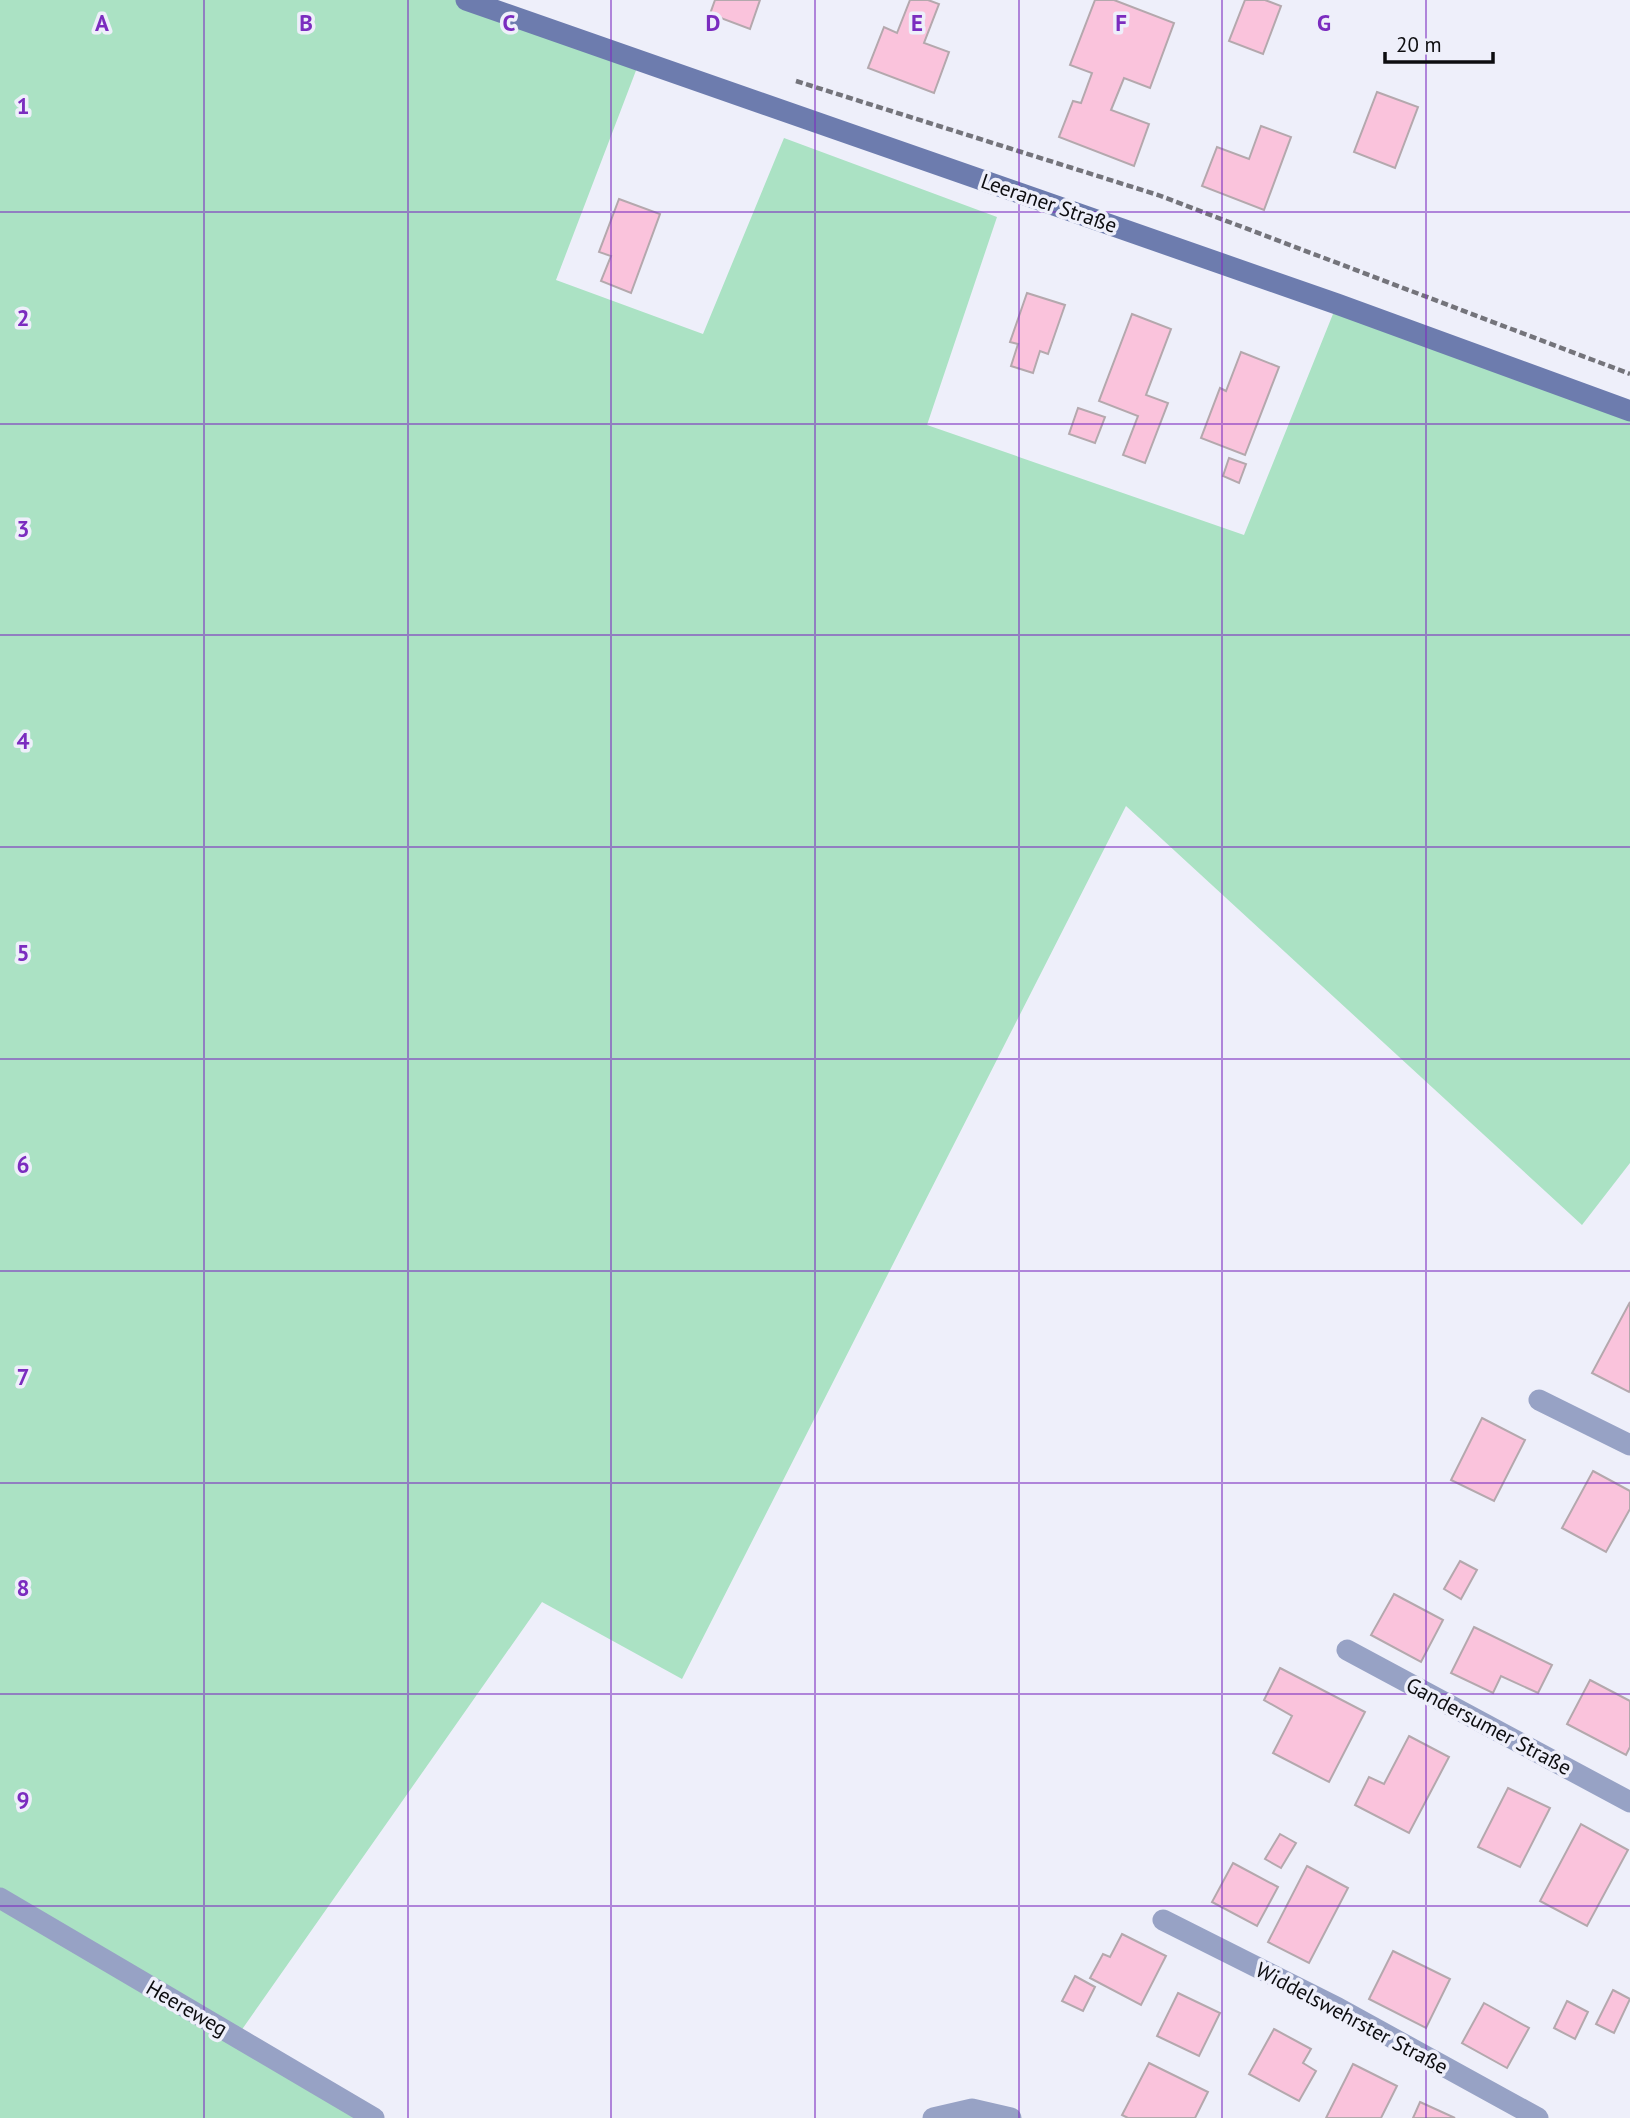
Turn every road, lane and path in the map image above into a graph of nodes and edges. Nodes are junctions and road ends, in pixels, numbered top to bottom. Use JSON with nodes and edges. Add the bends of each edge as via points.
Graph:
{"nodes":[{"id":1,"x":466,"y":0,"type":"edge"},
{"id":2,"x":788,"y":78,"type":"dead end"},
{"id":3,"x":1630,"y":374,"type":"edge"},
{"id":4,"x":1630,"y":411,"type":"edge"},
{"id":5,"x":1539,"y":1400,"type":"dead end"},
{"id":6,"x":1630,"y":1445,"type":"edge"},
{"id":7,"x":1348,"y":1650,"type":"dead end"},
{"id":8,"x":1630,"y":1802,"type":"edge"},
{"id":9,"x":0,"y":1898,"type":"edge"},
{"id":10,"x":1163,"y":1920,"type":"dead end"},
{"id":11,"x":374,"y":2118,"type":"edge"},
{"id":12,"x":933,"y":2118,"type":"edge"},
{"id":13,"x":1011,"y":2118,"type":"edge"},
{"id":14,"x":1538,"y":2118,"type":"edge"}],
"edges":[{"from":1,"to":4,"type":"main road","name":"Leeraner Straße","via":[[1312,295]]},
{"from":2,"to":3,"type":"path","via":[[1158,195]]},
{"from":5,"to":6,"type":"street"},
{"from":7,"to":8,"type":"street","name":"Gandersumer Straße"},
{"from":9,"to":11,"type":"street","name":"Heereweg"},
{"from":10,"to":14,"type":"street","name":"Widdelswehrster Straße","via":[[1338,2008]]},
{"from":12,"to":13,"type":"street","via":[[972,2109]]}]}
